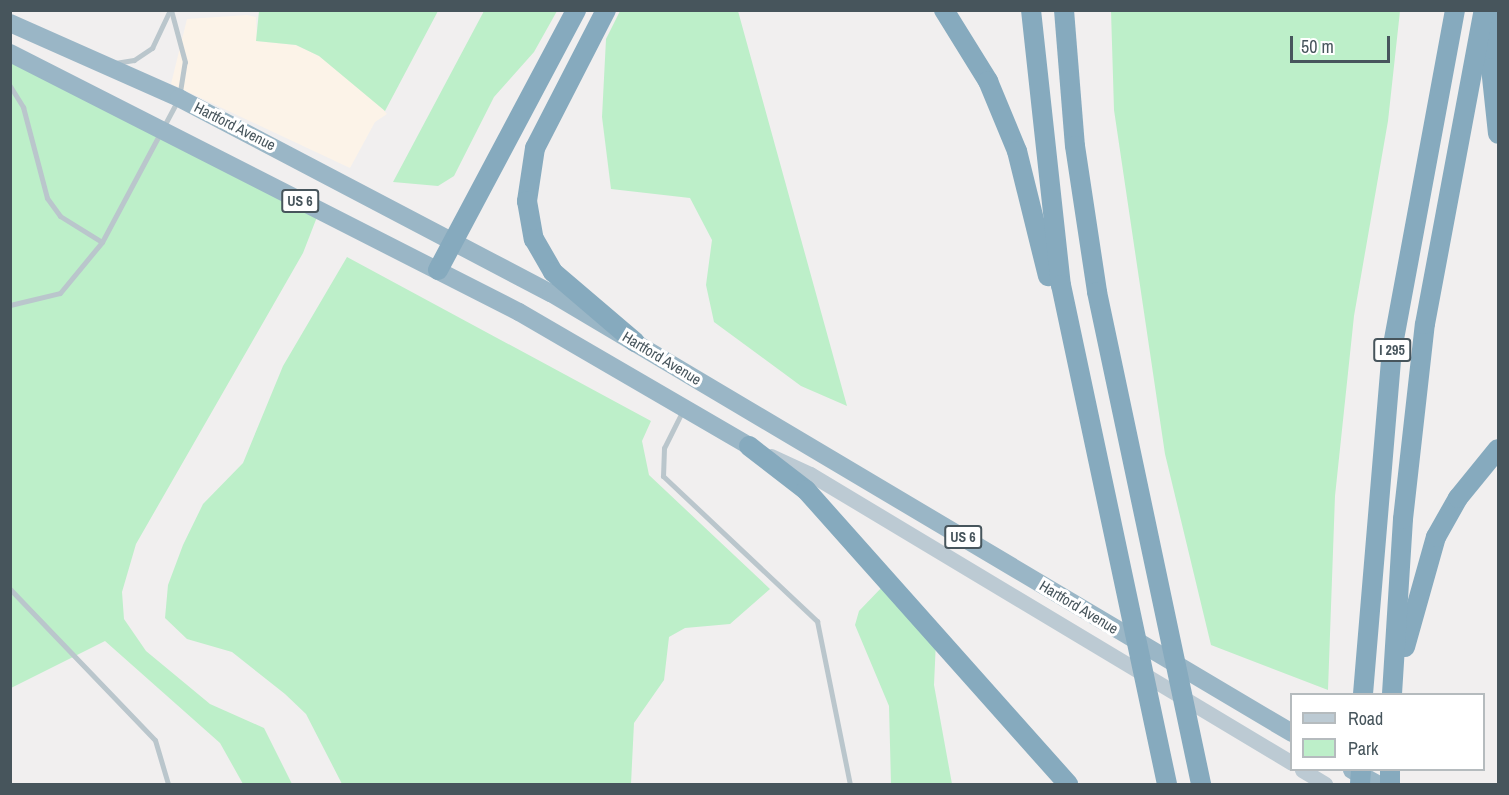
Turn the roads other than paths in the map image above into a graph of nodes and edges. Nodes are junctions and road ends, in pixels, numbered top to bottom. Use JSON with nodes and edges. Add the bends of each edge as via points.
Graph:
{"nodes":[{"id":1,"x":170,"y":10,"type":"edge"},
{"id":2,"x":576,"y":10,"type":"edge"},
{"id":3,"x":606,"y":10,"type":"edge"},
{"id":4,"x":944,"y":10,"type":"edge"},
{"id":5,"x":1031,"y":10,"type":"edge"},
{"id":6,"x":1064,"y":10,"type":"edge"},
{"id":7,"x":1455,"y":10,"type":"edge"},
{"id":8,"x":1484,"y":10,"type":"edge"},
{"id":9,"x":1495,"y":10,"type":"edge"},
{"id":10,"x":10,"y":23,"type":"edge"},
{"id":11,"x":10,"y":53,"type":"edge"},
{"id":12,"x":98,"y":64,"type":"junction"},
{"id":13,"x":10,"y":86,"type":"edge"},
{"id":14,"x":179,"y":98,"type":"junction"},
{"id":15,"x":162,"y":130,"type":"junction"},
{"id":16,"x":1498,"y":134,"type":"edge"},
{"id":17,"x":453,"y":241,"type":"junction"},
{"id":18,"x":102,"y":243,"type":"junction"},
{"id":19,"x":438,"y":270,"type":"junction"},
{"id":20,"x":10,"y":305,"type":"edge"},
{"id":21,"x":635,"y":342,"type":"junction"},
{"id":22,"x":684,"y":408,"type":"junction"},
{"id":23,"x":749,"y":446,"type":"junction"},
{"id":24,"x":1095,"y":449,"type":"junction"},
{"id":25,"x":1498,"y":449,"type":"edge"},
{"id":26,"x":10,"y":589,"type":"edge"},
{"id":27,"x":1363,"y":693,"type":"edge"},
{"id":28,"x":1392,"y":693,"type":"edge"},
{"id":29,"x":1398,"y":693,"type":"edge"},
{"id":30,"x":1290,"y":732,"type":"edge"},
{"id":31,"x":1290,"y":762,"type":"edge"},
{"id":32,"x":1304,"y":771,"type":"edge"},
{"id":33,"x":1354,"y":771,"type":"edge"},
{"id":34,"x":168,"y":784,"type":"edge"},
{"id":35,"x":850,"y":784,"type":"edge"},
{"id":36,"x":1068,"y":784,"type":"edge"},
{"id":37,"x":1167,"y":784,"type":"edge"},
{"id":38,"x":1201,"y":784,"type":"edge"},
{"id":39,"x":1325,"y":784,"type":"edge"},
{"id":40,"x":1377,"y":784,"type":"edge"}],
"edges":[{"from":1,"to":12,"type":"lane","via":[[145,54]]},
{"from":1,"to":14,"type":"lane","via":[[185,62]]},
{"from":2,"to":17,"type":"highway"},
{"from":3,"to":21,"type":"highway","via":[[535,148],[527,201],[534,239],[553,272]]},
{"from":4,"to":24,"type":"highway","via":[[988,81],[1017,151]]},
{"from":5,"to":24,"type":"highway","via":[[1054,238]]},
{"from":6,"to":38,"type":"highway","via":[[1088,242]]},
{"from":7,"to":27,"type":"highway","number":"I 295","via":[[1392,350],[1375,497]]},
{"from":8,"to":28,"type":"highway","via":[[1424,333],[1403,519]]},
{"from":9,"to":16,"type":"highway","via":[[1491,68]]},
{"from":10,"to":12,"type":"highway","name":"Hartford Avenue","number":"US 6"},
{"from":11,"to":15,"type":"highway","name":"Hartford Avenue","number":"US 6"},
{"from":12,"to":14,"type":"highway","name":"Hartford Avenue","number":"US 6"},
{"from":13,"to":18,"type":"lane","via":[[23,107],[48,198],[60,216]]},
{"from":14,"to":15,"type":"lane"},
{"from":14,"to":17,"type":"highway","name":"Hartford Avenue","number":"US 6"},
{"from":15,"to":18,"type":"lane"},
{"from":15,"to":19,"type":"highway","name":"Hartford Avenue","number":"US 6"},
{"from":17,"to":19,"type":"highway"},
{"from":17,"to":21,"type":"highway","name":"Hartford Avenue","number":"US 6"},
{"from":18,"to":20,"type":"lane","via":[[60,293]]},
{"from":19,"to":22,"type":"highway","name":"Hartford Avenue","number":"US 6"},
{"from":21,"to":30,"type":"highway","name":"Hartford Avenue","number":"US 6"},
{"from":22,"to":23,"type":"highway","name":"Hartford Avenue","number":"US 6"},
{"from":22,"to":35,"type":"lane","via":[[664,448],[663,476],[817,621]]},
{"from":23,"to":31,"type":"main road","name":"Hartford Avenue","via":[[810,474]]},
{"from":23,"to":36,"type":"highway","number":"US 6","via":[[806,490]]},
{"from":24,"to":37,"type":"highway"},
{"from":25,"to":29,"type":"highway","via":[[1458,498],[1426,560]]},
{"from":26,"to":34,"type":"lane","via":[[155,740]]},
{"from":32,"to":39,"type":"main road"},
{"from":33,"to":40,"type":"highway"}]}
